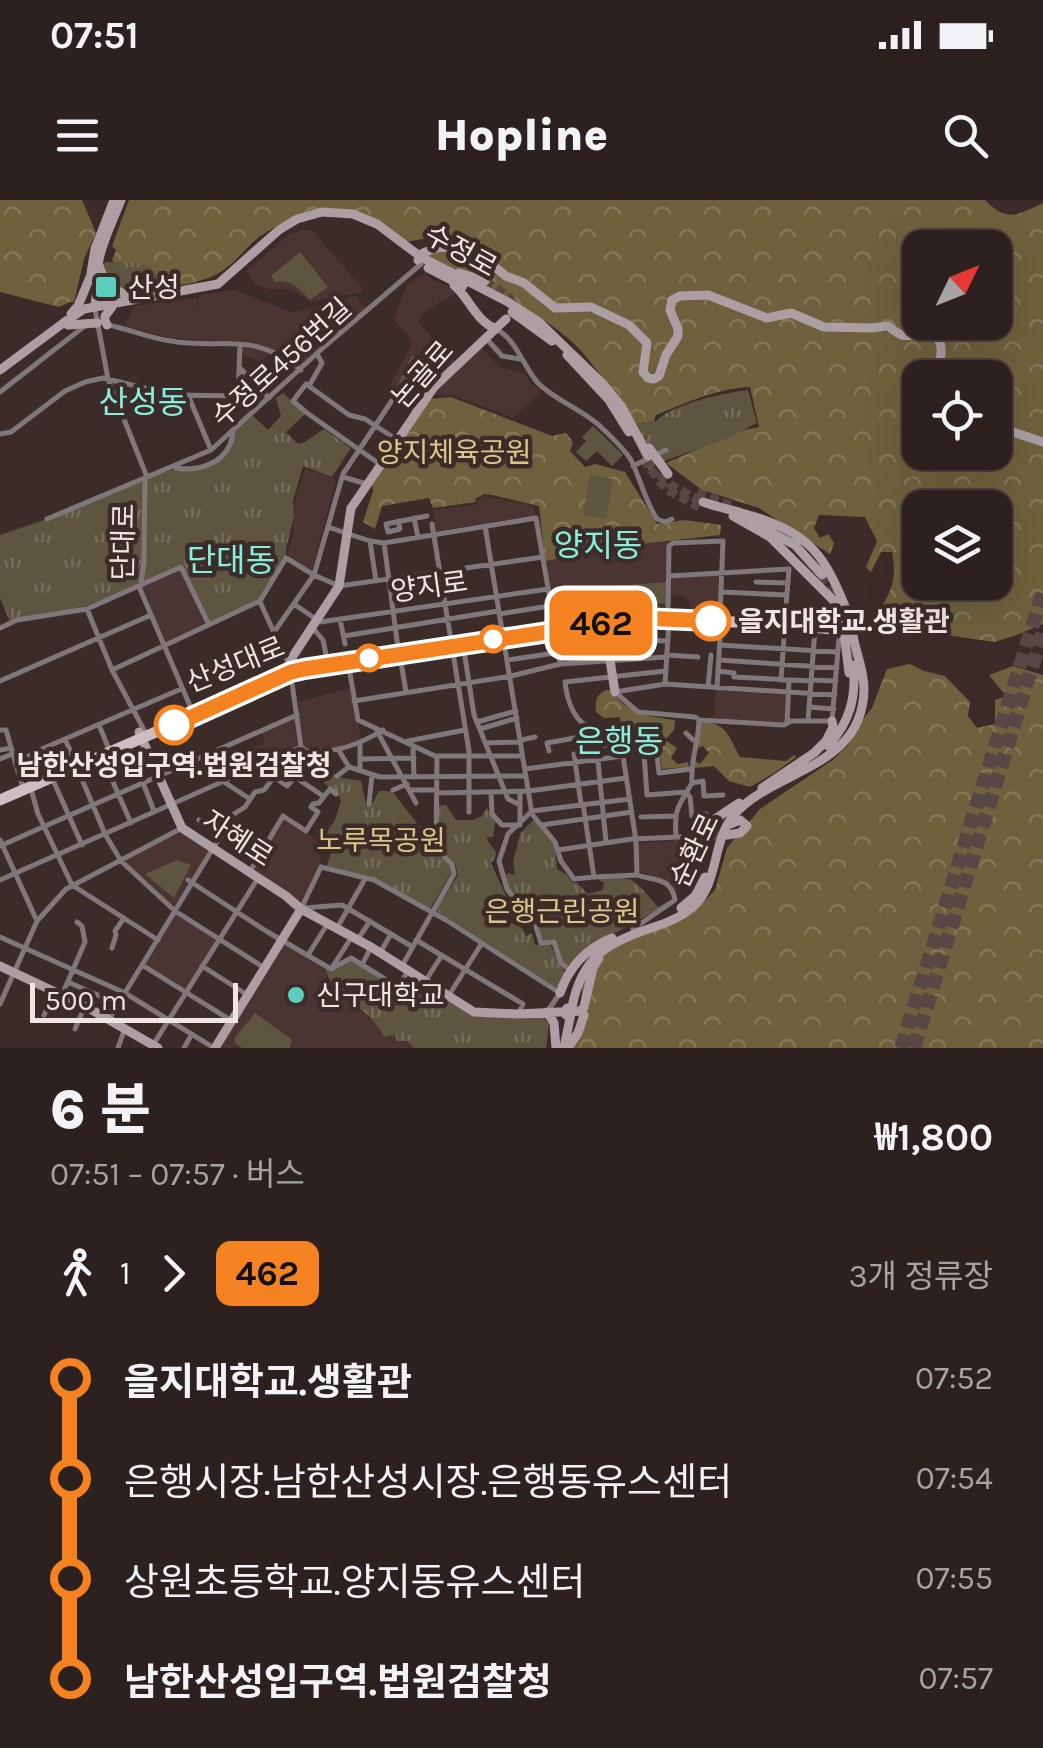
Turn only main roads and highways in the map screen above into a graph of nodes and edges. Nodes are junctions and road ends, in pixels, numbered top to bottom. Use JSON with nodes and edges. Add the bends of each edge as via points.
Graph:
{"nodes":[{"id":1,"x":118,"y":200,"type":"edge"},
{"id":2,"x":405,"y":244,"type":"junction"},
{"id":3,"x":431,"y":249,"type":"junction"},
{"id":4,"x":100,"y":256,"type":"junction"},
{"id":5,"x":421,"y":260,"type":"junction"},
{"id":6,"x":444,"y":272,"type":"junction"},
{"id":7,"x":90,"y":277,"type":"junction"},
{"id":8,"x":486,"y":281,"type":"tunnel mouth"},
{"id":9,"x":219,"y":285,"type":"junction"},
{"id":10,"x":139,"y":299,"type":"junction"},
{"id":11,"x":94,"y":307,"type":"junction"},
{"id":12,"x":112,"y":308,"type":"junction"},
{"id":13,"x":506,"y":319,"type":"dead end"},
{"id":14,"x":67,"y":322,"type":"junction"},
{"id":15,"x":496,"y":329,"type":"junction"},
{"id":16,"x":939,"y":360,"type":"edge"},
{"id":17,"x":0,"y":373,"type":"edge"},
{"id":18,"x":1012,"y":432,"type":"edge"},
{"id":19,"x":1043,"y":442,"type":"edge"},
{"id":20,"x":648,"y":457,"type":"junction"},
{"id":21,"x":668,"y":474,"type":"tunnel mouth"},
{"id":22,"x":733,"y":511,"type":"junction"},
{"id":23,"x":757,"y":518,"type":"junction"},
{"id":24,"x":769,"y":522,"type":"junction"},
{"id":25,"x":796,"y":544,"type":"junction"},
{"id":26,"x":831,"y":584,"type":"junction"},
{"id":27,"x":839,"y":606,"type":"junction"},
{"id":28,"x":668,"y":615,"type":"junction"},
{"id":29,"x":785,"y":621,"type":"junction"},
{"id":30,"x":604,"y":622,"type":"junction"},
{"id":31,"x":844,"y":626,"type":"junction"},
{"id":32,"x":554,"y":627,"type":"junction"},
{"id":33,"x":842,"y":652,"type":"junction"},
{"id":34,"x":859,"y":652,"type":"junction"},
{"id":35,"x":346,"y":653,"type":"junction"},
{"id":36,"x":290,"y":670,"type":"junction"},
{"id":37,"x":615,"y":692,"type":"road end"},
{"id":38,"x":832,"y":722,"type":"road end"},
{"id":39,"x":142,"y":734,"type":"junction"},
{"id":40,"x":833,"y":740,"type":"junction"},
{"id":41,"x":105,"y":752,"type":"junction"},
{"id":42,"x":813,"y":766,"type":"junction"},
{"id":43,"x":760,"y":791,"type":"junction"},
{"id":44,"x":0,"y":798,"type":"edge"},
{"id":45,"x":740,"y":803,"type":"junction"},
{"id":46,"x":708,"y":836,"type":"road end"},
{"id":47,"x":719,"y":848,"type":"junction"},
{"id":48,"x":301,"y":908,"type":"junction"},
{"id":49,"x":612,"y":938,"type":"junction"},
{"id":50,"x":0,"y":966,"type":"edge"},
{"id":51,"x":560,"y":993,"type":"road end"},
{"id":52,"x":566,"y":1011,"type":"junction"},
{"id":53,"x":156,"y":1046,"type":"edge"},
{"id":54,"x":215,"y":1048,"type":"edge"},
{"id":55,"x":562,"y":1048,"type":"edge"}],
"edges":[{"from":1,"to":4,"type":"main road"},
{"from":1,"to":7,"type":"main road"},
{"from":2,"to":3,"type":"main road"},
{"from":2,"to":5,"type":"main road","name":"수정로"},
{"from":2,"to":9,"type":"main road","name":"수정로","via":[[362,217],[322,212],[287,224]]},
{"from":3,"to":5,"type":"main road"},
{"from":3,"to":6,"type":"main road","via":[[428,256]]},
{"from":3,"to":16,"type":"main road","via":[[452,248],[486,260],[555,308],[590,307],[630,325],[646,344],[648,378],[659,376],[678,336],[672,300],[700,294],[766,318],[792,312],[824,327],[888,326],[901,334],[932,335],[942,352]]},
{"from":4,"to":10,"type":"main road","via":[[106,282]]},
{"from":4,"to":11,"type":"main road"},
{"from":5,"to":6,"type":"main road","name":"수정로"},
{"from":5,"to":9,"type":"main road","name":"수정로","via":[[363,224],[319,216],[290,228]]},
{"from":6,"to":8,"type":"main road"},
{"from":6,"to":15,"type":"main road","via":[[481,320]]},
{"from":6,"to":20,"type":"main road","name":"수정로","via":[[558,347],[609,400]]},
{"from":6,"to":20,"type":"main road","name":"수정로","via":[[538,322],[622,406]]},
{"from":7,"to":11,"type":"main road"},
{"from":7,"to":14,"type":"main road"},
{"from":9,"to":10,"type":"main road","name":"수정로"},
{"from":9,"to":12,"type":"main road","name":"수정로"},
{"from":10,"to":11,"type":"main road","name":"수정로"},
{"from":11,"to":12,"type":"main road","name":"수정로"},
{"from":11,"to":14,"type":"main road","name":"수정로"},
{"from":12,"to":14,"type":"main road","via":[[98,324]]},
{"from":13,"to":15,"type":"main road","name":"논골로"},
{"from":14,"to":17,"type":"main road","name":"수정로"},
{"from":15,"to":36,"type":"main road","name":"논골로","via":[[434,386],[351,508],[339,586]]},
{"from":18,"to":19,"type":"main road"},
{"from":20,"to":21,"type":"main road"},
{"from":22,"to":23,"type":"main road"},
{"from":22,"to":23,"type":"main road","via":[[701,504]]},
{"from":22,"to":25,"type":"main road"},
{"from":22,"to":27,"type":"main road"},
{"from":23,"to":24,"type":"main road"},
{"from":24,"to":25,"type":"main road","via":[[806,546],[824,574]]},
{"from":24,"to":26,"type":"main road","via":[[802,537],[825,563]]},
{"from":25,"to":26,"type":"main road"},
{"from":26,"to":27,"type":"main road"},
{"from":26,"to":31,"type":"main road"},
{"from":27,"to":31,"type":"main road"},
{"from":28,"to":29,"type":"main road","name":"산성대로"},
{"from":28,"to":30,"type":"main road","name":"산성대로"},
{"from":28,"to":32,"type":"main road","name":"산성대로","via":[[634,611]]},
{"from":29,"to":31,"type":"main road","name":"산성대로"},
{"from":29,"to":31,"type":"main road","name":"산성대로"},
{"from":30,"to":32,"type":"main road","name":"산성대로"},
{"from":30,"to":37,"type":"main road"},
{"from":31,"to":33,"type":"main road"},
{"from":31,"to":34,"type":"main road"},
{"from":32,"to":35,"type":"main road","name":"산성대로"},
{"from":33,"to":34,"type":"main road","via":[[852,644]]},
{"from":33,"to":40,"type":"main road","via":[[848,699]]},
{"from":34,"to":42,"type":"main road","via":[[864,684],[858,717],[844,740]]},
{"from":35,"to":36,"type":"main road","name":"산성대로"},
{"from":35,"to":36,"type":"main road","name":"산성대로"},
{"from":36,"to":39,"type":"main road","name":"산성대로"},
{"from":38,"to":43,"type":"main road","via":[[819,748]]},
{"from":39,"to":41,"type":"main road","name":"산성대로"},
{"from":39,"to":41,"type":"main road","name":"산성대로"},
{"from":39,"to":48,"type":"main road","name":"자혜로","via":[[182,828]]},
{"from":40,"to":42,"type":"main road","via":[[850,714],[856,665],[856,712],[841,739]]},
{"from":40,"to":43,"type":"main road"},
{"from":41,"to":44,"type":"main road","name":"산성대로"},
{"from":42,"to":43,"type":"main road","name":"순환로"},
{"from":43,"to":45,"type":"main road","name":"순환로"},
{"from":43,"to":47,"type":"main road","name":"순환로","via":[[730,820]]},
{"from":43,"to":47,"type":"main road","via":[[747,809],[747,831],[726,836],[744,831],[746,824],[732,823]]},
{"from":45,"to":46,"type":"main road","via":[[715,818]]},
{"from":45,"to":49,"type":"main road","name":"순환로","via":[[720,828],[695,896],[670,916]]},
{"from":47,"to":52,"type":"main road","name":"순환로","via":[[694,906],[606,948],[588,963]]},
{"from":48,"to":52,"type":"main road","name":"자혜로","via":[[474,1012]]},
{"from":48,"to":54,"type":"main road"},
{"from":49,"to":51,"type":"main road","via":[[570,970]]},
{"from":49,"to":52,"type":"main road","name":"순환로","via":[[582,964]]},
{"from":50,"to":53,"type":"main road"},
{"from":52,"to":55,"type":"main road","name":"순환로"},
{"from":52,"to":55,"type":"main road","via":[[554,1023]]},
{"from":52,"to":55,"type":"main road","via":[[584,1015]]}]}
